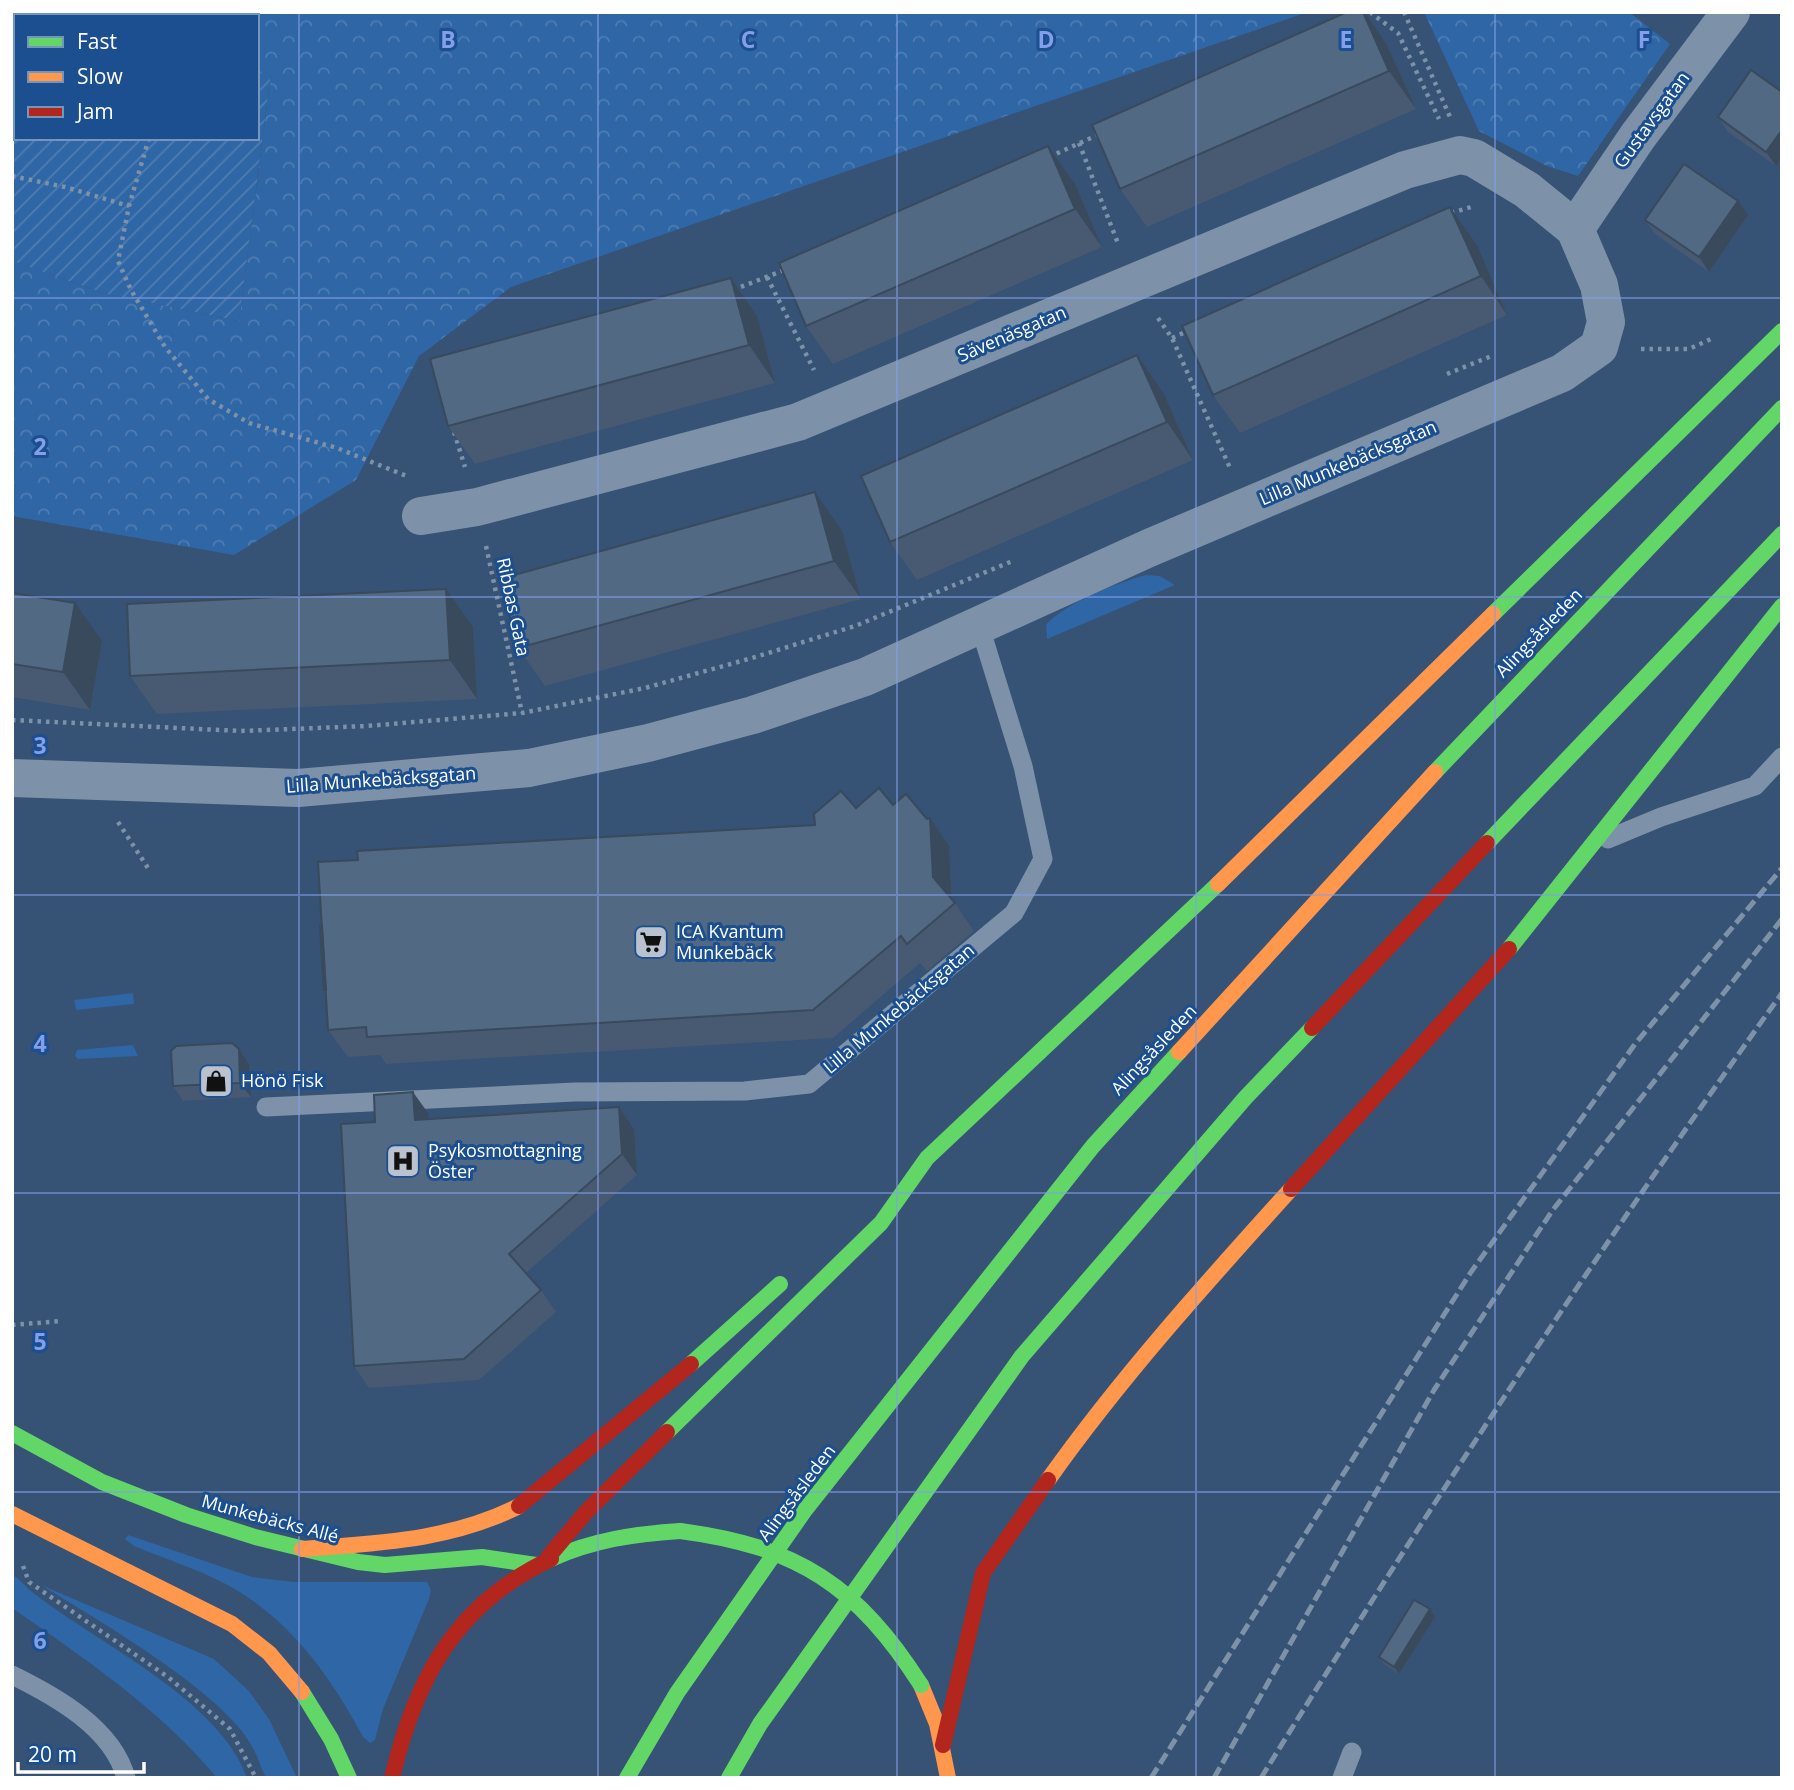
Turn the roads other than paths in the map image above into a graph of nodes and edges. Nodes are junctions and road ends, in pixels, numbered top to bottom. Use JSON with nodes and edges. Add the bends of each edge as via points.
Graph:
{"nodes":[{"id":1,"x":1731,"y":12,"type":"edge"},
{"id":2,"x":1575,"y":229,"type":"junction"},
{"id":3,"x":1782,"y":331,"type":"edge"},
{"id":4,"x":1782,"y":408,"type":"edge"},
{"id":5,"x":420,"y":499,"type":"road end"},
{"id":6,"x":1782,"y":534,"type":"edge"},
{"id":7,"x":1782,"y":606,"type":"edge"},
{"id":8,"x":980,"y":627,"type":"junction"},
{"id":9,"x":1782,"y":757,"type":"edge"},
{"id":10,"x":12,"y":778,"type":"edge"},
{"id":11,"x":1597,"y":844,"type":"junction"},
{"id":12,"x":266,"y":1107,"type":"dead end"},
{"id":13,"x":927,"y":1158,"type":"junction"},
{"id":14,"x":885,"y":1188,"type":"dead end"},
{"id":15,"x":794,"y":1271,"type":"dead end"},
{"id":16,"x":12,"y":1433,"type":"edge"},
{"id":17,"x":12,"y":1514,"type":"edge"},
{"id":18,"x":302,"y":1549,"type":"junction"},
{"id":19,"x":543,"y":1561,"type":"junction"},
{"id":20,"x":12,"y":1675,"type":"edge"},
{"id":21,"x":943,"y":1745,"type":"junction"},
{"id":22,"x":1352,"y":1752,"type":"dead end"},
{"id":23,"x":126,"y":1778,"type":"edge"},
{"id":24,"x":349,"y":1778,"type":"edge"},
{"id":25,"x":392,"y":1778,"type":"edge"},
{"id":26,"x":627,"y":1778,"type":"edge"},
{"id":27,"x":729,"y":1778,"type":"edge"},
{"id":28,"x":948,"y":1778,"type":"edge"},
{"id":29,"x":1342,"y":1778,"type":"edge"}],
"edges":[{"from":1,"to":2,"type":"street","name":"Gustavsgatan"},
{"from":2,"to":5,"type":"street","name":"Sävenäsgatan","via":[[1527,190],[1474,158],[1460,155],[1405,170],[798,422],[477,507]]},
{"from":2,"to":8,"type":"street","name":"Lilla Munkebäcksgatan","via":[[1604,304],[1606,322],[1599,346],[1562,373],[1174,537]]},
{"from":3,"to":13,"type":"main road","via":[[1286,820]]},
{"from":4,"to":26,"type":"main road","name":"Alingsåsleden","via":[[1504,697],[1093,1146],[805,1510],[677,1693]]},
{"from":6,"to":27,"type":"main road","via":[[1245,1097],[1022,1356],[760,1724]]},
{"from":7,"to":11,"type":"main road"},
{"from":8,"to":10,"type":"street","name":"Lilla Munkebäcksgatan","via":[[865,677],[753,715],[529,768],[298,788]]},
{"from":8,"to":12,"type":"lane","name":"Lilla Munkebäcksgatan","via":[[1023,766],[1043,859],[1014,913],[809,1084],[744,1091],[575,1092]]},
{"from":9,"to":11,"type":"lane","via":[[1755,786]]},
{"from":11,"to":21,"type":"main road","via":[[1524,933],[1238,1247],[1078,1438],[983,1573]]},
{"from":13,"to":14,"type":"main road"},
{"from":13,"to":19,"type":"main road","via":[[881,1223],[586,1512]]},
{"from":15,"to":18,"type":"main road","via":[[647,1403],[509,1513],[430,1539]]},
{"from":16,"to":18,"type":"main road","name":"Munkebäcks Allé","via":[[102,1482],[174,1511]]},
{"from":17,"to":24,"type":"main road","via":[[189,1600],[251,1637],[285,1669],[318,1714]]},
{"from":18,"to":19,"type":"main road","name":"Munkebäcks Allé","via":[[386,1565],[482,1557]]},
{"from":19,"to":21,"type":"main road","bridge":true,"via":[[619,1535],[680,1531],[734,1537],[810,1567],[844,1590],[900,1650],[921,1685]]},
{"from":19,"to":25,"type":"main road","via":[[471,1614],[437,1656],[411,1703]]},
{"from":20,"to":23,"type":"lane","via":[[45,1691],[99,1732],[122,1762]]},
{"from":21,"to":28,"type":"main road"},
{"from":22,"to":29,"type":"lane"}]}
